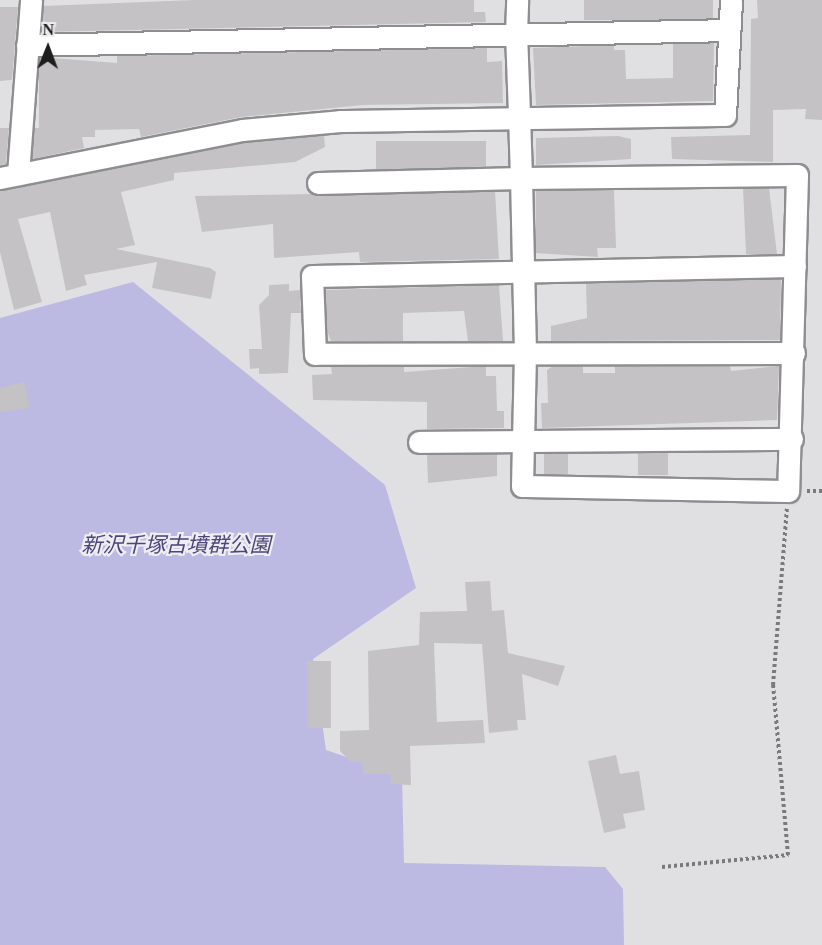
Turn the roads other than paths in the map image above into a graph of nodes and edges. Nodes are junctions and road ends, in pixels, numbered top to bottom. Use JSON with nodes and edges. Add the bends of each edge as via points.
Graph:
{"nodes":[{"id":1,"x":31,"y":0,"type":"edge"},
{"id":2,"x":517,"y":0,"type":"edge"},
{"id":3,"x":731,"y":0,"type":"edge"},
{"id":4,"x":729,"y":30,"type":"junction"},
{"id":5,"x":516,"y":34,"type":"junction"},
{"id":6,"x":27,"y":45,"type":"junction"},
{"id":7,"x":519,"y":114,"type":"junction"},
{"id":8,"x":9,"y":176,"type":"edge"},
{"id":9,"x":520,"y":178,"type":"junction"},
{"id":10,"x":318,"y":183,"type":"dead end"},
{"id":11,"x":795,"y":266,"type":"junction"},
{"id":12,"x":523,"y":272,"type":"junction"},
{"id":13,"x":794,"y":353,"type":"junction"},
{"id":14,"x":525,"y":354,"type":"junction"},
{"id":15,"x":792,"y":439,"type":"junction"},
{"id":16,"x":523,"y":440,"type":"junction"},
{"id":17,"x":419,"y":442,"type":"dead end"}],
"edges":[{"from":1,"to":6,"type":"street"},
{"from":2,"to":5,"type":"street"},
{"from":3,"to":4,"type":"street"},
{"from":4,"to":5,"type":"street"},
{"from":4,"to":7,"type":"street","via":[[725,115]]},
{"from":5,"to":6,"type":"street"},
{"from":5,"to":7,"type":"street"},
{"from":6,"to":8,"type":"street"},
{"from":7,"to":8,"type":"street","via":[[242,130]]},
{"from":7,"to":9,"type":"street"},
{"from":9,"to":10,"type":"street"},
{"from":9,"to":11,"type":"street","via":[[797,175]]},
{"from":9,"to":12,"type":"street"},
{"from":11,"to":12,"type":"street"},
{"from":11,"to":13,"type":"street"},
{"from":12,"to":14,"type":"street"},
{"from":12,"to":14,"type":"street","via":[[312,276],[315,354]]},
{"from":13,"to":14,"type":"street"},
{"from":13,"to":15,"type":"street"},
{"from":14,"to":16,"type":"street"},
{"from":15,"to":16,"type":"street"},
{"from":15,"to":16,"type":"street","via":[[788,491],[522,486]]},
{"from":16,"to":17,"type":"street"}]}
